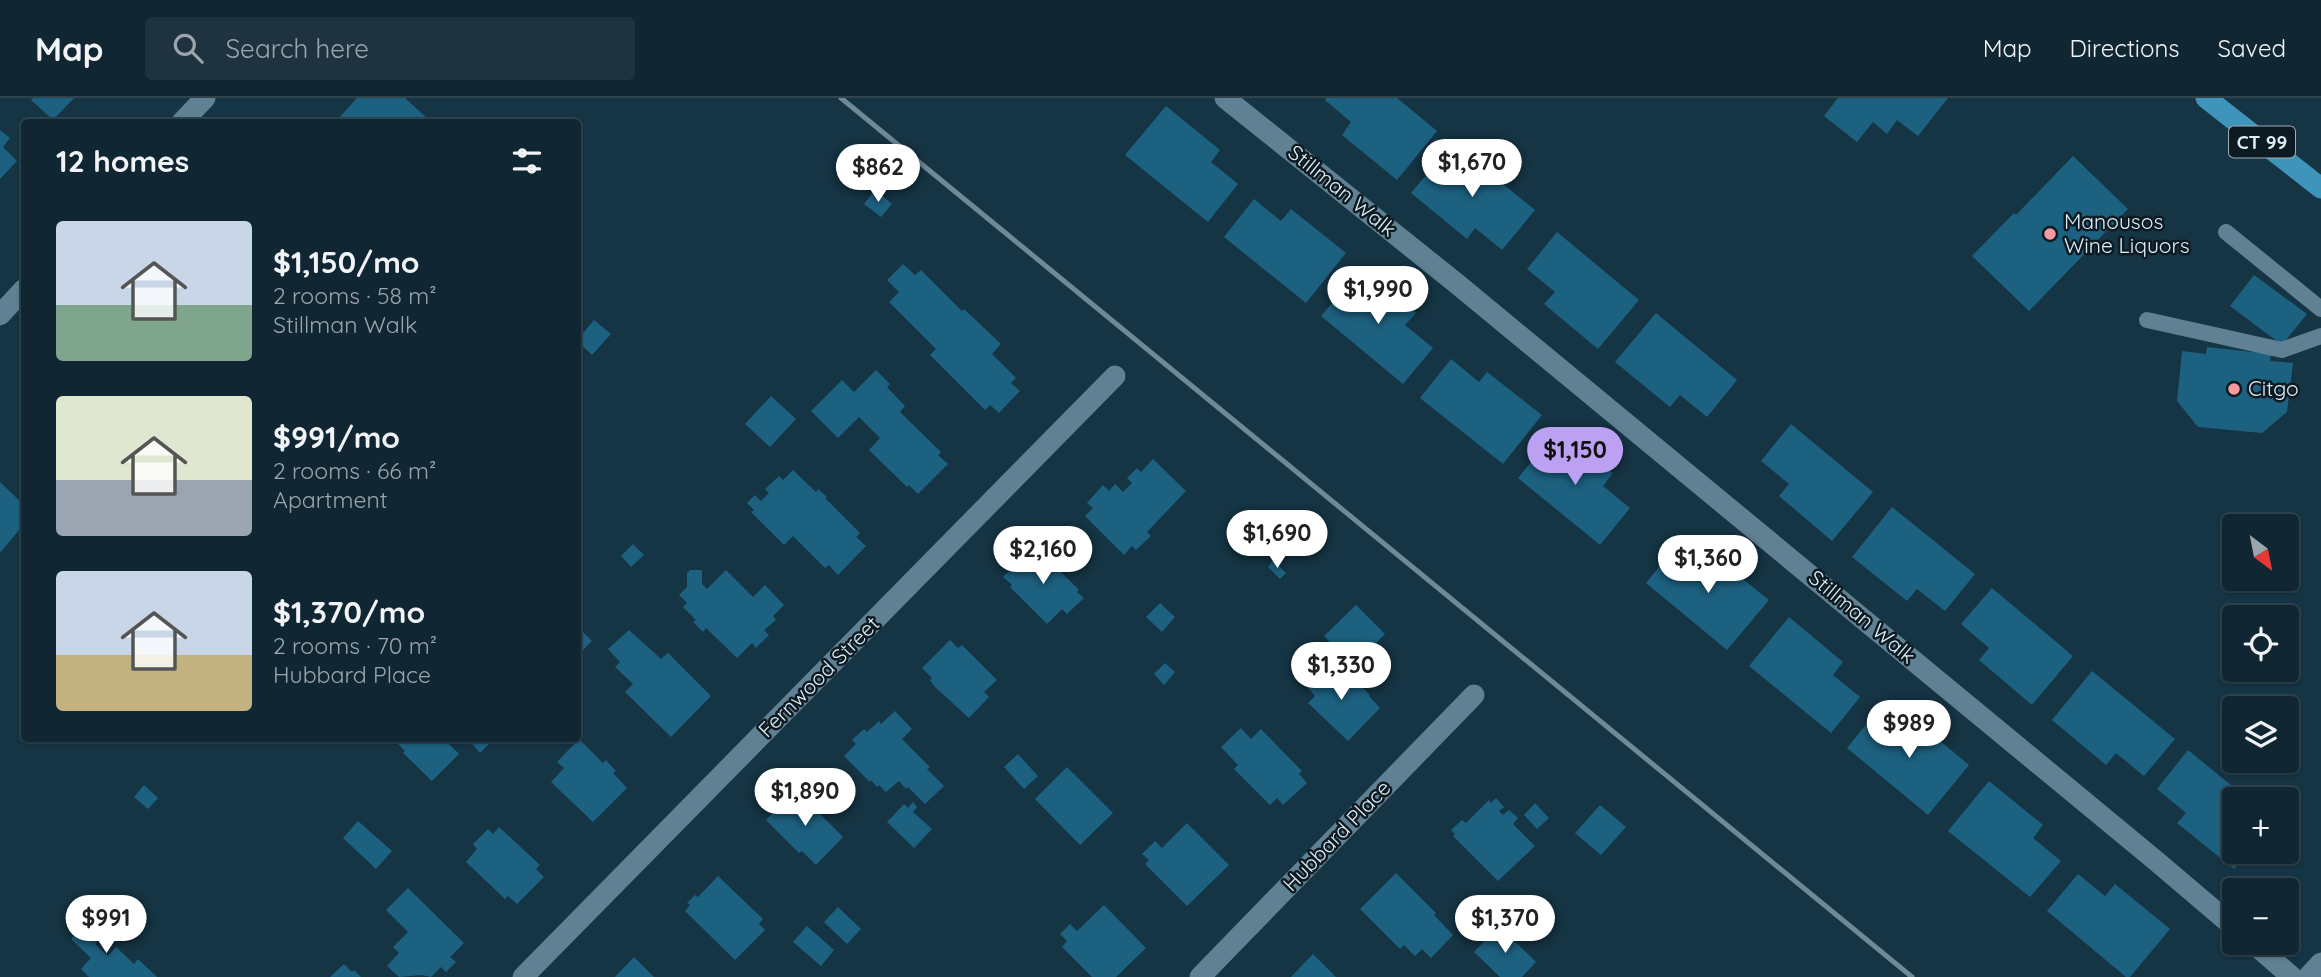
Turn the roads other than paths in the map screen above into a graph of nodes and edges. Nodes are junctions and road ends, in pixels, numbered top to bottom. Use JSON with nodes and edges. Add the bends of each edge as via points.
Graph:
{"nodes":[{"id":1,"x":205,"y":98,"type":"edge"},
{"id":2,"x":1226,"y":98,"type":"edge"},
{"id":3,"x":2206,"y":98,"type":"edge"},
{"id":4,"x":185,"y":119,"type":"edge"},
{"id":5,"x":2321,"y":188,"type":"edge"},
{"id":6,"x":2226,"y":232,"type":"dead end"},
{"id":7,"x":21,"y":292,"type":"edge"},
{"id":8,"x":2321,"y":309,"type":"edge"},
{"id":9,"x":0,"y":315,"type":"edge"},
{"id":10,"x":2147,"y":320,"type":"dead end"},
{"id":11,"x":2321,"y":335,"type":"edge"},
{"id":12,"x":1115,"y":376,"type":"dead end"},
{"id":13,"x":1474,"y":695,"type":"dead end"},
{"id":14,"x":2222,"y":917,"type":"edge"},
{"id":15,"x":2267,"y":955,"type":"edge"},
{"id":16,"x":2321,"y":963,"type":"edge"},
{"id":17,"x":523,"y":977,"type":"edge"},
{"id":18,"x":1200,"y":977,"type":"edge"},
{"id":19,"x":2292,"y":977,"type":"edge"},
{"id":20,"x":2308,"y":977,"type":"edge"}],
"edges":[{"from":1,"to":4,"type":"street"},
{"from":2,"to":14,"type":"street","name":"Stillman Walk"},
{"from":3,"to":5,"type":"main road","number":"CT 99"},
{"from":6,"to":8,"type":"lane"},
{"from":7,"to":9,"type":"street"},
{"from":10,"to":11,"type":"lane","via":[[2282,350]]},
{"from":12,"to":17,"type":"street","name":"Fernwood Street"},
{"from":13,"to":18,"type":"street","name":"Hubbard Place"},
{"from":15,"to":19,"type":"street"},
{"from":16,"to":20,"type":"street"}]}
